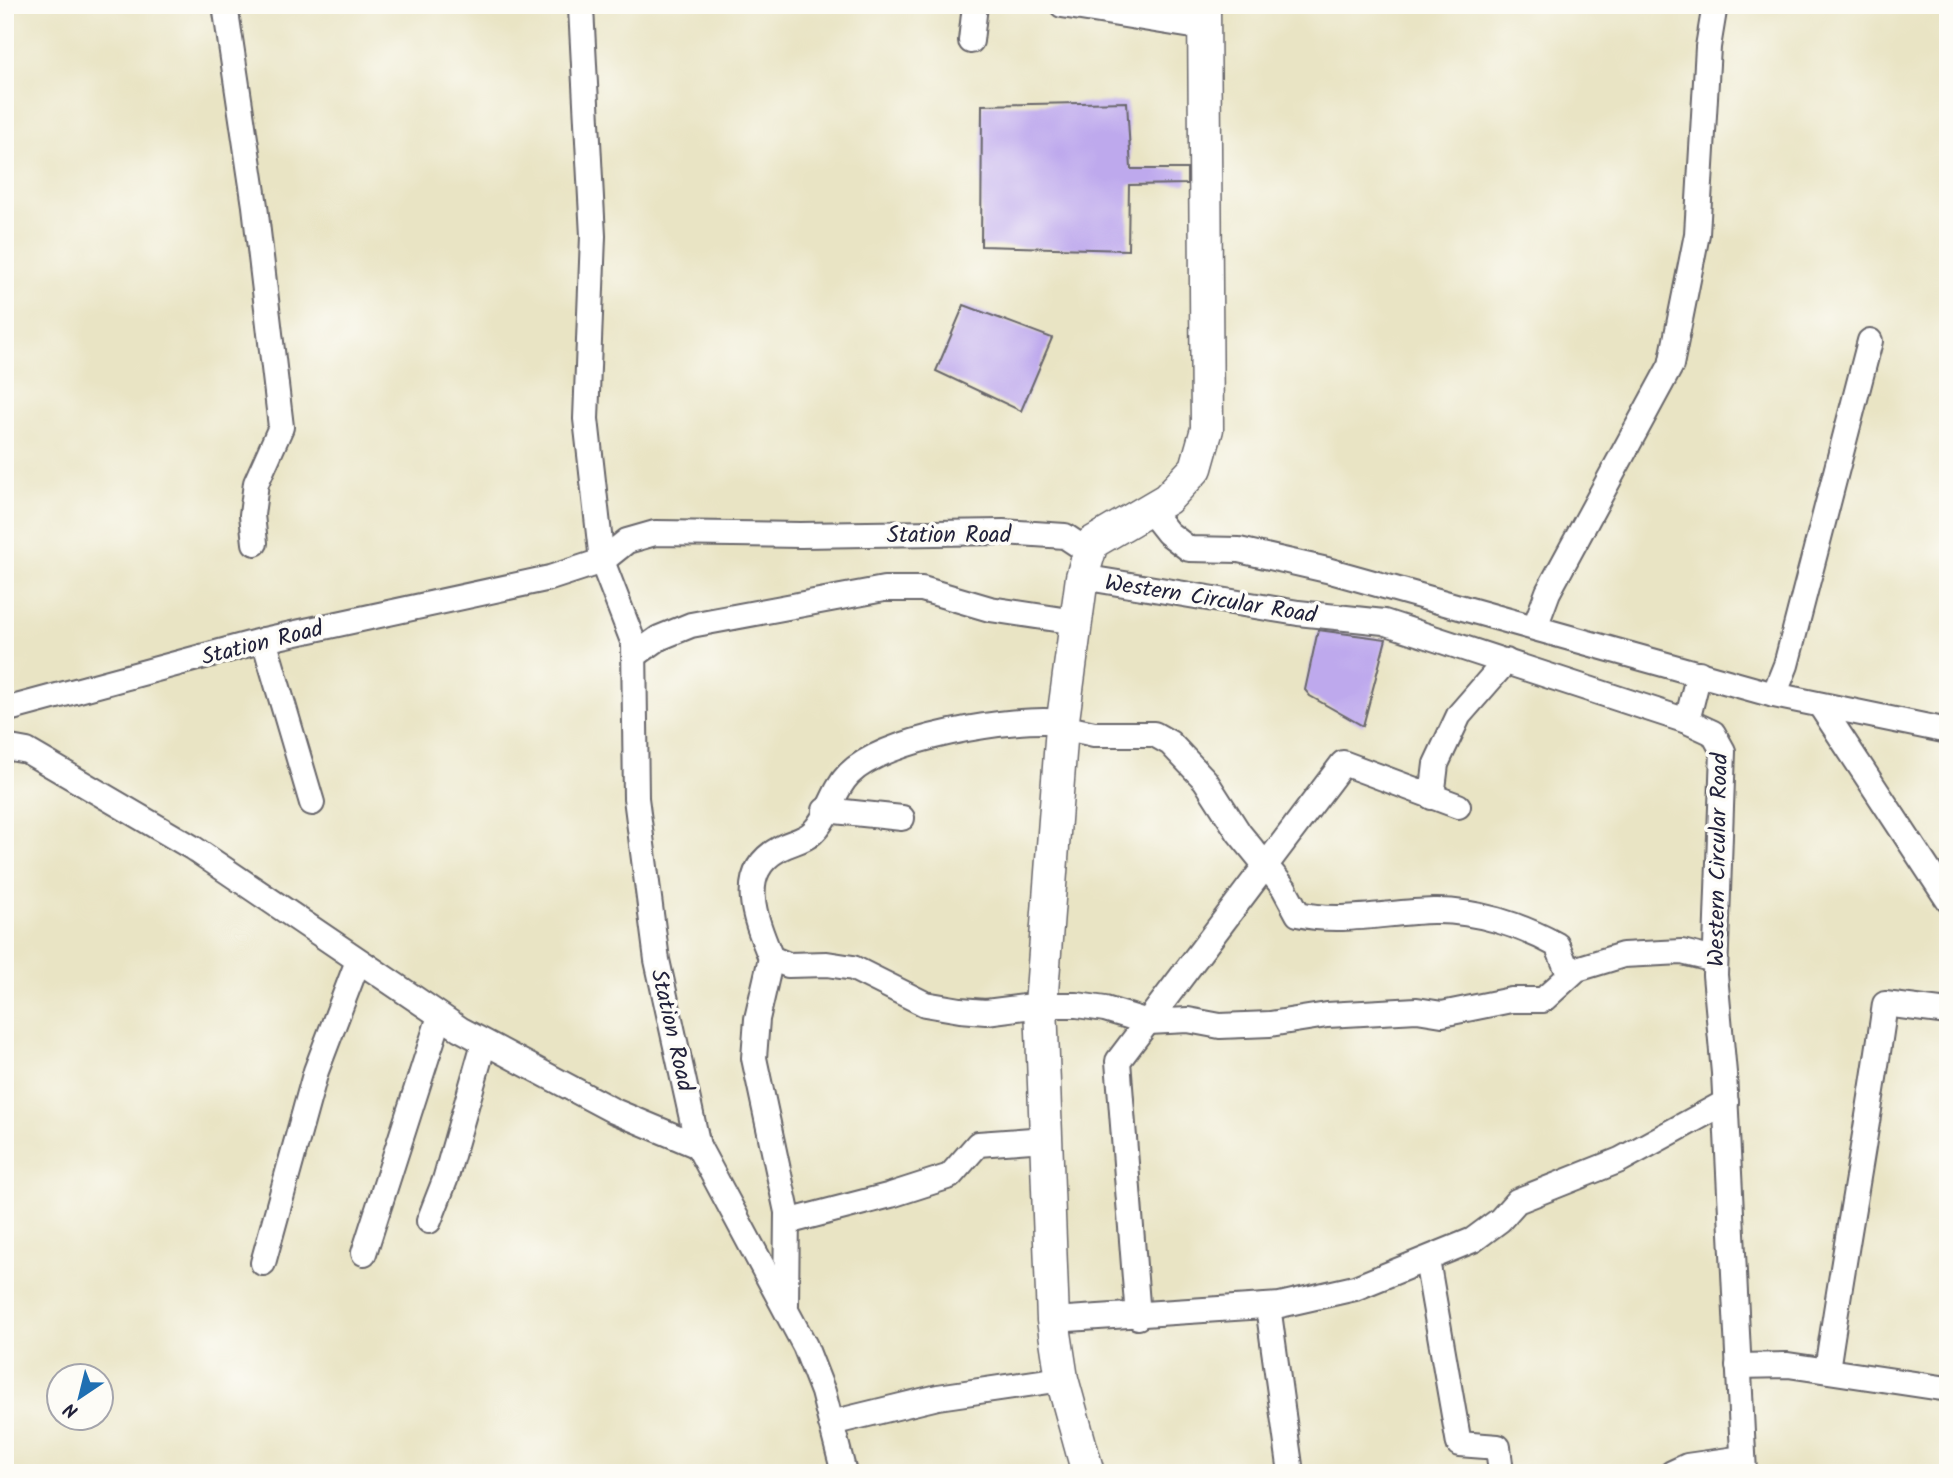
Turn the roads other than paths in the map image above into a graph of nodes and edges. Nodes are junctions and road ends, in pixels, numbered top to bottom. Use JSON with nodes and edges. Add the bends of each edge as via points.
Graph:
{"nodes":[{"id":1,"x":225,"y":5,"type":"edge"},
{"id":2,"x":975,"y":5,"type":"edge"},
{"id":3,"x":1062,"y":5,"type":"edge"},
{"id":4,"x":1715,"y":5,"type":"edge"},
{"id":5,"x":581,"y":8,"type":"dead end"},
{"id":6,"x":1205,"y":17,"type":"edge"},
{"id":7,"x":971,"y":41,"type":"dead end"},
{"id":8,"x":1870,"y":341,"type":"dead end"},
{"id":9,"x":1149,"y":509,"type":"junction"},
{"id":10,"x":256,"y":543,"type":"dead end"},
{"id":11,"x":602,"y":561,"type":"junction"},
{"id":12,"x":1085,"y":565,"type":"junction"},
{"id":13,"x":1076,"y":622,"type":"junction"},
{"id":14,"x":1535,"y":628,"type":"junction"},
{"id":15,"x":264,"y":640,"type":"junction"},
{"id":16,"x":635,"y":655,"type":"junction"},
{"id":17,"x":1506,"y":661,"type":"junction"},
{"id":18,"x":1699,"y":673,"type":"junction"},
{"id":19,"x":1774,"y":695,"type":"junction"},
{"id":20,"x":1820,"y":705,"type":"junction"},
{"id":21,"x":5,"y":710,"type":"edge"},
{"id":22,"x":1686,"y":721,"type":"junction"},
{"id":23,"x":1062,"y":724,"type":"junction"},
{"id":24,"x":1948,"y":731,"type":"edge"},
{"id":25,"x":5,"y":747,"type":"edge"},
{"id":26,"x":1432,"y":797,"type":"junction"},
{"id":27,"x":312,"y":803,"type":"dead end"},
{"id":28,"x":1458,"y":806,"type":"dead end"},
{"id":29,"x":825,"y":810,"type":"junction"},
{"id":30,"x":902,"y":818,"type":"dead end"},
{"id":31,"x":1268,"y":867,"type":"junction"},
{"id":32,"x":1948,"y":900,"type":"edge"},
{"id":33,"x":771,"y":958,"type":"junction"},
{"id":34,"x":1715,"y":960,"type":"junction"},
{"id":35,"x":358,"y":961,"type":"junction"},
{"id":36,"x":1569,"y":974,"type":"junction"},
{"id":37,"x":1041,"y":1005,"type":"junction"},
{"id":38,"x":1948,"y":1012,"type":"edge"},
{"id":39,"x":440,"y":1016,"type":"junction"},
{"id":40,"x":1148,"y":1022,"type":"junction"},
{"id":41,"x":484,"y":1043,"type":"junction"},
{"id":42,"x":1726,"y":1102,"type":"junction"},
{"id":43,"x":1045,"y":1139,"type":"junction"},
{"id":44,"x":698,"y":1146,"type":"junction"},
{"id":45,"x":429,"y":1221,"type":"dead end"},
{"id":46,"x":787,"y":1222,"type":"junction"},
{"id":47,"x":364,"y":1253,"type":"dead end"},
{"id":48,"x":1427,"y":1260,"type":"junction"},
{"id":49,"x":263,"y":1263,"type":"dead end"},
{"id":50,"x":1268,"y":1306,"type":"junction"},
{"id":51,"x":786,"y":1310,"type":"junction"},
{"id":52,"x":1138,"y":1317,"type":"junction"},
{"id":53,"x":1054,"y":1321,"type":"junction"},
{"id":54,"x":1738,"y":1366,"type":"junction"},
{"id":55,"x":1826,"y":1370,"type":"junction"},
{"id":56,"x":1062,"y":1380,"type":"junction"},
{"id":57,"x":1948,"y":1389,"type":"edge"},
{"id":58,"x":831,"y":1423,"type":"junction"},
{"id":59,"x":1744,"y":1465,"type":"edge"},
{"id":60,"x":844,"y":1473,"type":"edge"},
{"id":61,"x":1088,"y":1473,"type":"edge"},
{"id":62,"x":1291,"y":1473,"type":"edge"},
{"id":63,"x":1501,"y":1473,"type":"edge"},
{"id":64,"x":1672,"y":1473,"type":"edge"}],
"edges":[{"from":1,"to":10,"type":"street","via":[[281,427],[256,483],[252,514]]},
{"from":2,"to":7,"type":"street"},
{"from":3,"to":6,"type":"street"},
{"from":4,"to":14,"type":"street","via":[[1708,47],[1697,234],[1671,365],[1548,592]]},
{"from":5,"to":11,"type":"street","via":[[593,236],[586,419]]},
{"from":6,"to":9,"type":"main road","via":[[1207,429],[1196,468],[1167,499]]},
{"from":8,"to":19,"type":"street","via":[[1786,665]]},
{"from":9,"to":12,"type":"main road","via":[[1092,543]]},
{"from":9,"to":14,"type":"street","via":[[1168,533],[1189,549],[1239,550],[1327,570]]},
{"from":11,"to":12,"type":"street","name":"Station Road","via":[[627,541],[655,533],[1003,532],[1065,536]]},
{"from":11,"to":15,"type":"street","name":"Station Road","via":[[550,578]]},
{"from":11,"to":16,"type":"street","name":"Station Road"},
{"from":12,"to":13,"type":"main road"},
{"from":12,"to":17,"type":"street","name":"Western Circular Road","via":[[1298,612],[1384,622]]},
{"from":13,"to":16,"type":"street","via":[[990,609],[922,589],[884,589],[691,625],[659,638]]},
{"from":13,"to":23,"type":"main road"},
{"from":14,"to":18,"type":"street"},
{"from":15,"to":21,"type":"street","name":"Station Road"},
{"from":15,"to":27,"type":"street"},
{"from":16,"to":44,"type":"street","name":"Station Road","via":[[636,798],[657,960]]},
{"from":17,"to":22,"type":"street","name":"Western Circular Road"},
{"from":17,"to":26,"type":"street","via":[[1459,715],[1436,764]]},
{"from":18,"to":19,"type":"street"},
{"from":18,"to":22,"type":"street"},
{"from":19,"to":20,"type":"street"},
{"from":20,"to":24,"type":"street"},
{"from":20,"to":32,"type":"street"},
{"from":22,"to":34,"type":"street","name":"Western Circular Road","via":[[1713,733],[1723,751]]},
{"from":23,"to":29,"type":"street","via":[[1036,719],[900,746],[856,768]]},
{"from":23,"to":31,"type":"street","via":[[1094,734],[1154,734],[1170,743],[1205,780],[1239,833]]},
{"from":23,"to":37,"type":"main road"},
{"from":25,"to":35,"type":"street","via":[[27,751],[193,848]]},
{"from":26,"to":28,"type":"street"},
{"from":26,"to":31,"type":"street","via":[[1343,763]]},
{"from":29,"to":30,"type":"street"},
{"from":29,"to":33,"type":"street","via":[[813,832],[776,850],[756,869],[751,894]]},
{"from":31,"to":36,"type":"street","via":[[1298,914],[1321,919],[1436,911],[1483,917],[1518,926],[1557,945]]},
{"from":31,"to":40,"type":"street","via":[[1231,907]]},
{"from":33,"to":37,"type":"street","via":[[788,965],[853,968],[901,994],[941,1007],[986,1012]]},
{"from":33,"to":46,"type":"street","via":[[757,1019],[754,1058]]},
{"from":34,"to":36,"type":"street","via":[[1682,952],[1623,955]]},
{"from":34,"to":42,"type":"street","name":"Western Circular Road"},
{"from":35,"to":39,"type":"street"},
{"from":35,"to":49,"type":"street","via":[[316,1071]]},
{"from":36,"to":40,"type":"street","via":[[1543,1000],[1511,1000],[1442,1014],[1417,1010],[1220,1026],[1188,1020]]},
{"from":37,"to":40,"type":"street","via":[[1105,1009]]},
{"from":37,"to":43,"type":"main road"},
{"from":38,"to":55,"type":"street","via":[[1885,1004],[1868,1132]]},
{"from":39,"to":41,"type":"street"},
{"from":39,"to":47,"type":"street"},
{"from":40,"to":52,"type":"street","via":[[1118,1060]]},
{"from":41,"to":44,"type":"street","via":[[614,1111]]},
{"from":41,"to":45,"type":"street"},
{"from":42,"to":48,"type":"street","via":[[1620,1160],[1517,1201],[1473,1240]]},
{"from":42,"to":54,"type":"street","name":"Western Circular Road"},
{"from":43,"to":46,"type":"street","via":[[978,1144],[950,1176]]},
{"from":43,"to":53,"type":"main road"},
{"from":44,"to":51,"type":"street","name":"Station Road"},
{"from":46,"to":51,"type":"street"},
{"from":48,"to":50,"type":"street","via":[[1355,1289]]},
{"from":48,"to":63,"type":"street","via":[[1459,1444],[1498,1447]]},
{"from":50,"to":52,"type":"street"},
{"from":50,"to":62,"type":"street"},
{"from":51,"to":58,"type":"street","name":"Station Road","via":[[805,1346]]},
{"from":52,"to":53,"type":"street"},
{"from":53,"to":56,"type":"main road"},
{"from":54,"to":55,"type":"street"},
{"from":54,"to":59,"type":"street","name":"Western Circular Road"},
{"from":55,"to":57,"type":"street"},
{"from":56,"to":58,"type":"street","via":[[938,1397]]},
{"from":56,"to":61,"type":"main road"},
{"from":58,"to":60,"type":"street","name":"Station Road"},
{"from":59,"to":64,"type":"street","via":[[1687,1466]]}]}
